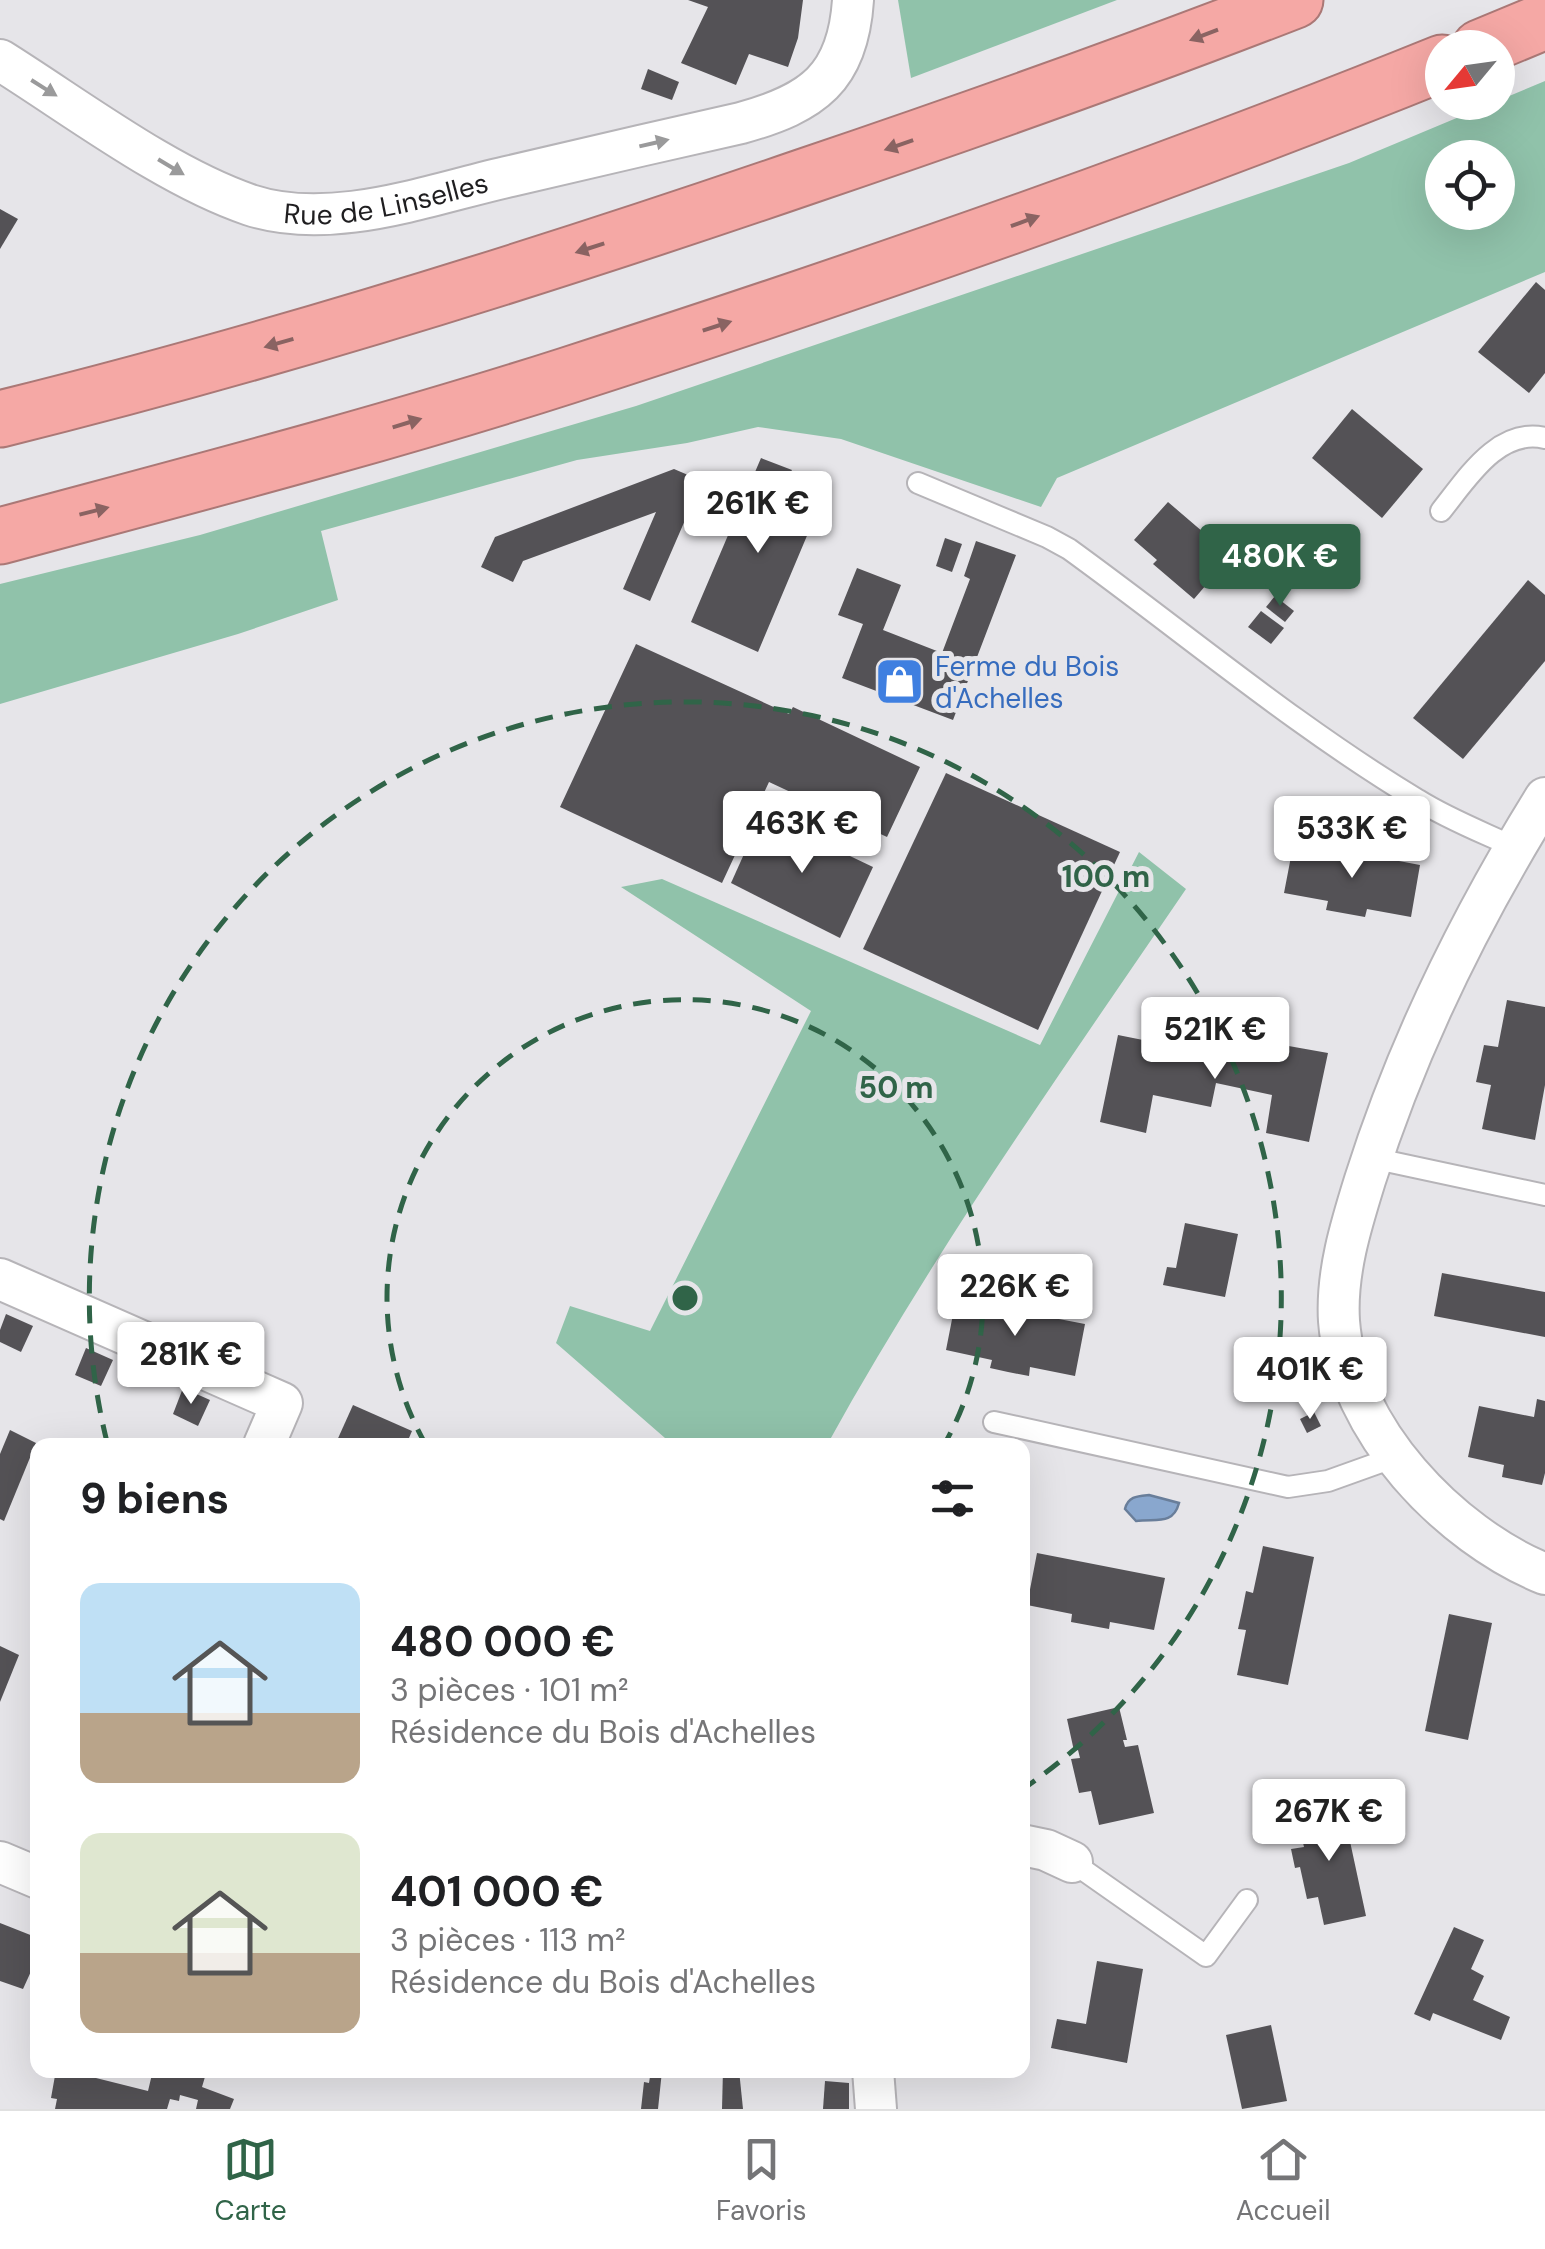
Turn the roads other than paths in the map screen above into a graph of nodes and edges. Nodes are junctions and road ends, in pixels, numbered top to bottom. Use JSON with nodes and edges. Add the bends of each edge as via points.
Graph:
{"nodes":[{"id":1,"x":853,"y":0,"type":"edge"},
{"id":2,"x":1295,"y":0,"type":"edge"},
{"id":3,"x":1545,"y":22,"type":"edge"},
{"id":4,"x":1515,"y":34,"type":"edge"},
{"id":5,"x":0,"y":60,"type":"edge"},
{"id":6,"x":1425,"y":69,"type":"edge"},
{"id":7,"x":0,"y":420,"type":"edge"},
{"id":8,"x":1545,"y":438,"type":"edge"},
{"id":9,"x":918,"y":484,"type":"dead end"},
{"id":10,"x":1441,"y":511,"type":"dead end"},
{"id":11,"x":0,"y":536,"type":"edge"},
{"id":12,"x":1545,"y":798,"type":"edge"},
{"id":13,"x":1514,"y":847,"type":"junction"},
{"id":14,"x":1372,"y":1158,"type":"junction"},
{"id":15,"x":1545,"y":1195,"type":"edge"},
{"id":16,"x":0,"y":1279,"type":"edge"},
{"id":17,"x":994,"y":1422,"type":"dead end"},
{"id":18,"x":267,"y":1438,"type":"edge"},
{"id":19,"x":1396,"y":1457,"type":"junction"},
{"id":20,"x":1545,"y":1574,"type":"edge"},
{"id":21,"x":1030,"y":1847,"type":"edge"},
{"id":22,"x":0,"y":1862,"type":"edge"},
{"id":23,"x":1072,"y":1862,"type":"joint"},
{"id":24,"x":30,"y":1875,"type":"edge"},
{"id":25,"x":1247,"y":1900,"type":"dead end"},
{"id":26,"x":874,"y":2078,"type":"edge"},
{"id":27,"x":876,"y":2109,"type":"edge"}],
"edges":[{"from":5,"to":1,"type":"street","name":"Rue de Linselles","one_way":true,"via":[[198,183],[253,206],[302,213],[358,210],[741,123],[798,102],[841,60]]},
{"from":2,"to":7,"type":"highway","one_way":true,"via":[[677,221],[450,293]]},
{"from":3,"to":4,"type":"highway"},
{"from":11,"to":6,"type":"highway","one_way":true,"via":[[564,376],[911,262]]},
{"from":8,"to":10,"type":"lane","via":[[1497,448]]},
{"from":9,"to":13,"type":"lane","via":[[1069,549],[1237,678],[1385,779]]},
{"from":12,"to":13,"type":"street"},
{"from":13,"to":14,"type":"street","via":[[1419,1036]]},
{"from":14,"to":15,"type":"lane"},
{"from":14,"to":19,"type":"street","via":[[1342,1264],[1340,1322],[1354,1378]]},
{"from":16,"to":18,"type":"street","via":[[282,1403]]},
{"from":17,"to":19,"type":"lane","via":[[1288,1487]]},
{"from":19,"to":20,"type":"street","via":[[1456,1518]]},
{"from":21,"to":23,"type":"street"},
{"from":22,"to":24,"type":"street"},
{"from":23,"to":25,"type":"lane","via":[[1206,1956]]},
{"from":26,"to":27,"type":"street"}]}
